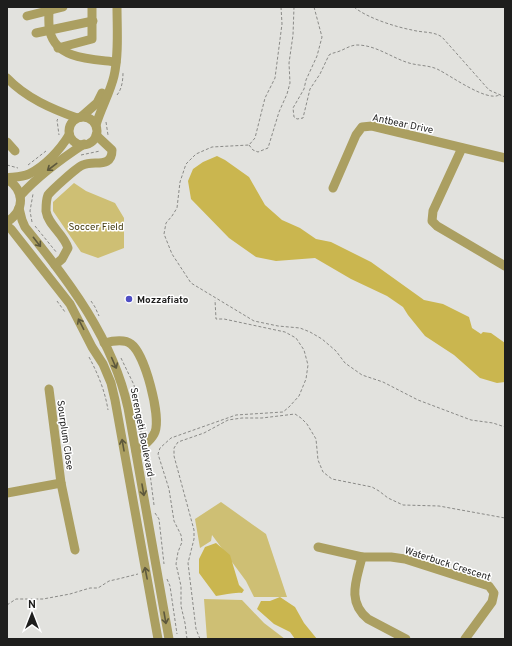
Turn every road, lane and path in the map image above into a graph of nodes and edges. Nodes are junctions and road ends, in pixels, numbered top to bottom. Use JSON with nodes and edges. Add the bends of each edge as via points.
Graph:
{"nodes":[{"id":1,"x":63,"y":7,"type":"edge"},
{"id":2,"x":92,"y":7,"type":"edge"},
{"id":3,"x":111,"y":7,"type":"edge"},
{"id":4,"x":117,"y":7,"type":"edge"},
{"id":5,"x":281,"y":7,"type":"edge"},
{"id":6,"x":294,"y":7,"type":"edge"},
{"id":7,"x":314,"y":7,"type":"edge"},
{"id":8,"x":354,"y":7,"type":"edge"},
{"id":9,"x":49,"y":9,"type":"edge"},
{"id":10,"x":27,"y":16,"type":"dead end"},
{"id":11,"x":92,"y":21,"type":"junction"},
{"id":12,"x":49,"y":30,"type":"junction"},
{"id":13,"x":36,"y":33,"type":"dead end"},
{"id":14,"x":58,"y":48,"type":"junction"},
{"id":15,"x":113,"y":62,"type":"junction"},
{"id":16,"x":7,"y":78,"type":"edge"},
{"id":17,"x":499,"y":95,"type":"junction"},
{"id":18,"x":505,"y":97,"type":"edge"},
{"id":19,"x":62,"y":113,"type":"junction"},
{"id":20,"x":79,"y":117,"type":"junction"},
{"id":21,"x":96,"y":130,"type":"junction"},
{"id":22,"x":69,"y":135,"type":"junction"},
{"id":23,"x":7,"y":142,"type":"edge"},
{"id":24,"x":84,"y":144,"type":"junction"},
{"id":25,"x":106,"y":144,"type":"junction"},
{"id":26,"x":249,"y":145,"type":"junction"},
{"id":27,"x":61,"y":147,"type":"junction"},
{"id":28,"x":462,"y":148,"type":"junction"},
{"id":29,"x":48,"y":150,"type":"dead end"},
{"id":30,"x":15,"y":151,"type":"dead end"},
{"id":31,"x":80,"y":156,"type":"dead end"},
{"id":32,"x":505,"y":158,"type":"edge"},
{"id":33,"x":7,"y":165,"type":"edge"},
{"id":34,"x":24,"y":168,"type":"dead end"},
{"id":35,"x":19,"y":169,"type":"dead end"},
{"id":36,"x":7,"y":179,"type":"edge"},
{"id":37,"x":34,"y":181,"type":"junction"},
{"id":38,"x":333,"y":188,"type":"dead end"},
{"id":39,"x":20,"y":196,"type":"junction"},
{"id":40,"x":19,"y":208,"type":"junction"},
{"id":41,"x":7,"y":222,"type":"edge"},
{"id":42,"x":7,"y":226,"type":"edge"},
{"id":43,"x":25,"y":227,"type":"junction"},
{"id":44,"x":55,"y":265,"type":"junction"},
{"id":45,"x":505,"y":266,"type":"edge"},
{"id":46,"x":214,"y":298,"type":"junction"},
{"id":47,"x":56,"y":299,"type":"dead end"},
{"id":48,"x":64,"y":311,"type":"dead end"},
{"id":49,"x":104,"y":343,"type":"junction"},
{"id":50,"x":86,"y":353,"type":"dead end"},
{"id":51,"x":48,"y":389,"type":"dead end"},
{"id":52,"x":109,"y":414,"type":"dead end"},
{"id":53,"x":505,"y":428,"type":"edge"},
{"id":54,"x":136,"y":451,"type":"junction"},
{"id":55,"x":61,"y":483,"type":"junction"},
{"id":56,"x":7,"y":493,"type":"edge"},
{"id":57,"x":505,"y":518,"type":"edge"},
{"id":58,"x":318,"y":547,"type":"dead end"},
{"id":59,"x":75,"y":550,"type":"dead end"},
{"id":60,"x":362,"y":557,"type":"junction"},
{"id":61,"x":146,"y":571,"type":"junction"},
{"id":62,"x":7,"y":604,"type":"edge"},
{"id":63,"x":158,"y":639,"type":"edge"},
{"id":64,"x":169,"y":639,"type":"edge"},
{"id":65,"x":187,"y":639,"type":"edge"},
{"id":66,"x":200,"y":639,"type":"edge"},
{"id":67,"x":406,"y":639,"type":"edge"},
{"id":68,"x":465,"y":639,"type":"edge"}],
"edges":[{"from":1,"to":9,"type":"street"},
{"from":2,"to":11,"type":"street"},
{"from":3,"to":15,"type":"street"},
{"from":4,"to":15,"type":"street"},
{"from":5,"to":26,"type":"path","via":[[282,24],[275,78],[265,98],[255,138]]},
{"from":6,"to":26,"type":"path","via":[[288,94],[279,112],[268,148],[258,152]]},
{"from":7,"to":17,"type":"path","via":[[322,37],[304,88],[293,108],[296,119],[303,118],[310,89],[329,55],[357,45],[368,46],[402,60],[438,70],[492,97]]},
{"from":8,"to":17,"type":"path","via":[[384,22],[414,31],[436,33],[489,90]]},
{"from":9,"to":10,"type":"street"},
{"from":9,"to":12,"type":"street"},
{"from":11,"to":12,"type":"street"},
{"from":11,"to":14,"type":"street","via":[[91,40]]},
{"from":12,"to":13,"type":"street"},
{"from":12,"to":14,"type":"street"},
{"from":14,"to":15,"type":"street","via":[[79,57]]},
{"from":15,"to":20,"type":"street","via":[[97,103]]},
{"from":15,"to":21,"type":"street","via":[[115,74],[100,110]]},
{"from":16,"to":19,"type":"street","via":[[31,98]]},
{"from":17,"to":18,"type":"path"},
{"from":19,"to":20,"type":"street"},
{"from":19,"to":27,"type":"path","via":[[57,120],[58,145]]},
{"from":20,"to":21,"type":"street","via":[[90,118]]},
{"from":20,"to":22,"type":"street","via":[[70,124]]},
{"from":21,"to":24,"type":"street","via":[[90,142]]},
{"from":21,"to":25,"type":"street"},
{"from":22,"to":24,"type":"street","via":[[76,143]]},
{"from":22,"to":27,"type":"street"},
{"from":23,"to":30,"type":"street"},
{"from":24,"to":37,"type":"street","one_way":true},
{"from":25,"to":31,"type":"path","via":[[102,150]]},
{"from":25,"to":44,"type":"street","via":[[112,150],[108,161],[83,164],[54,188],[47,198],[48,217],[68,248]]},
{"from":26,"to":46,"type":"path","via":[[212,147],[196,154],[186,164],[180,182],[177,208],[166,223],[164,234],[172,254],[191,283]]},
{"from":27,"to":36,"type":"street","via":[[28,174]]},
{"from":28,"to":32,"type":"street","name":"Antbear Drive"},
{"from":28,"to":38,"type":"street","name":"Antbear Drive","via":[[365,126],[356,135]]},
{"from":28,"to":45,"type":"street","via":[[432,211],[432,221]]},
{"from":29,"to":34,"type":"path"},
{"from":33,"to":35,"type":"path"},
{"from":36,"to":39,"type":"street","via":[[18,189]]},
{"from":37,"to":39,"type":"street"},
{"from":37,"to":43,"type":"path","via":[[36,186],[30,211],[32,223]]},
{"from":39,"to":40,"type":"street"},
{"from":40,"to":41,"type":"street"},
{"from":40,"to":43,"type":"street","name":"Serengeti Boulevard"},
{"from":61,"to":42,"type":"street","one_way":true,"via":[[115,400],[103,364],[70,304]]},
{"from":43,"to":44,"type":"street","name":"Serengeti Boulevard","one_way":true},
{"from":44,"to":49,"type":"street","name":"Serengeti Boulevard","via":[[73,289]]},
{"from":46,"to":53,"type":"path","via":[[254,321],[310,332],[336,350],[345,363],[362,375],[471,420]]},
{"from":46,"to":65,"type":"path","via":[[216,319],[285,332],[296,338],[304,350],[308,365],[299,396],[283,412],[236,415],[171,438],[160,448],[158,454],[169,489],[174,521],[182,542],[176,564]]},
{"from":47,"to":48,"type":"path"},
{"from":49,"to":54,"type":"street","name":"Serengeti Boulevard","one_way":true,"via":[[121,379]]},
{"from":49,"to":54,"type":"street","via":[[127,342],[133,345],[139,353],[149,379],[156,414],[155,432],[151,439]]},
{"from":50,"to":52,"type":"path","via":[[97,373]]},
{"from":51,"to":55,"type":"street","name":"Sourplum Close"},
{"from":54,"to":64,"type":"street","name":"Serengeti Boulevard","one_way":true},
{"from":55,"to":56,"type":"street","name":"Sourplum Close"},
{"from":55,"to":59,"type":"street","name":"Sourplum Close"},
{"from":57,"to":66,"type":"path","via":[[451,508],[403,505],[372,487],[332,480],[323,472],[318,460],[316,439],[307,424],[295,414],[228,420],[178,442],[174,448],[194,530],[188,563],[196,629]]},
{"from":58,"to":60,"type":"street","name":"Waterbuck Crescent"},
{"from":60,"to":67,"type":"street","via":[[354,595],[355,602],[368,619]]},
{"from":60,"to":68,"type":"street","name":"Waterbuck Crescent","via":[[391,557],[489,586],[494,593],[492,602]]},
{"from":61,"to":62,"type":"path","via":[[109,581],[98,588],[42,599],[16,598]]},
{"from":63,"to":61,"type":"street","one_way":true}]}
